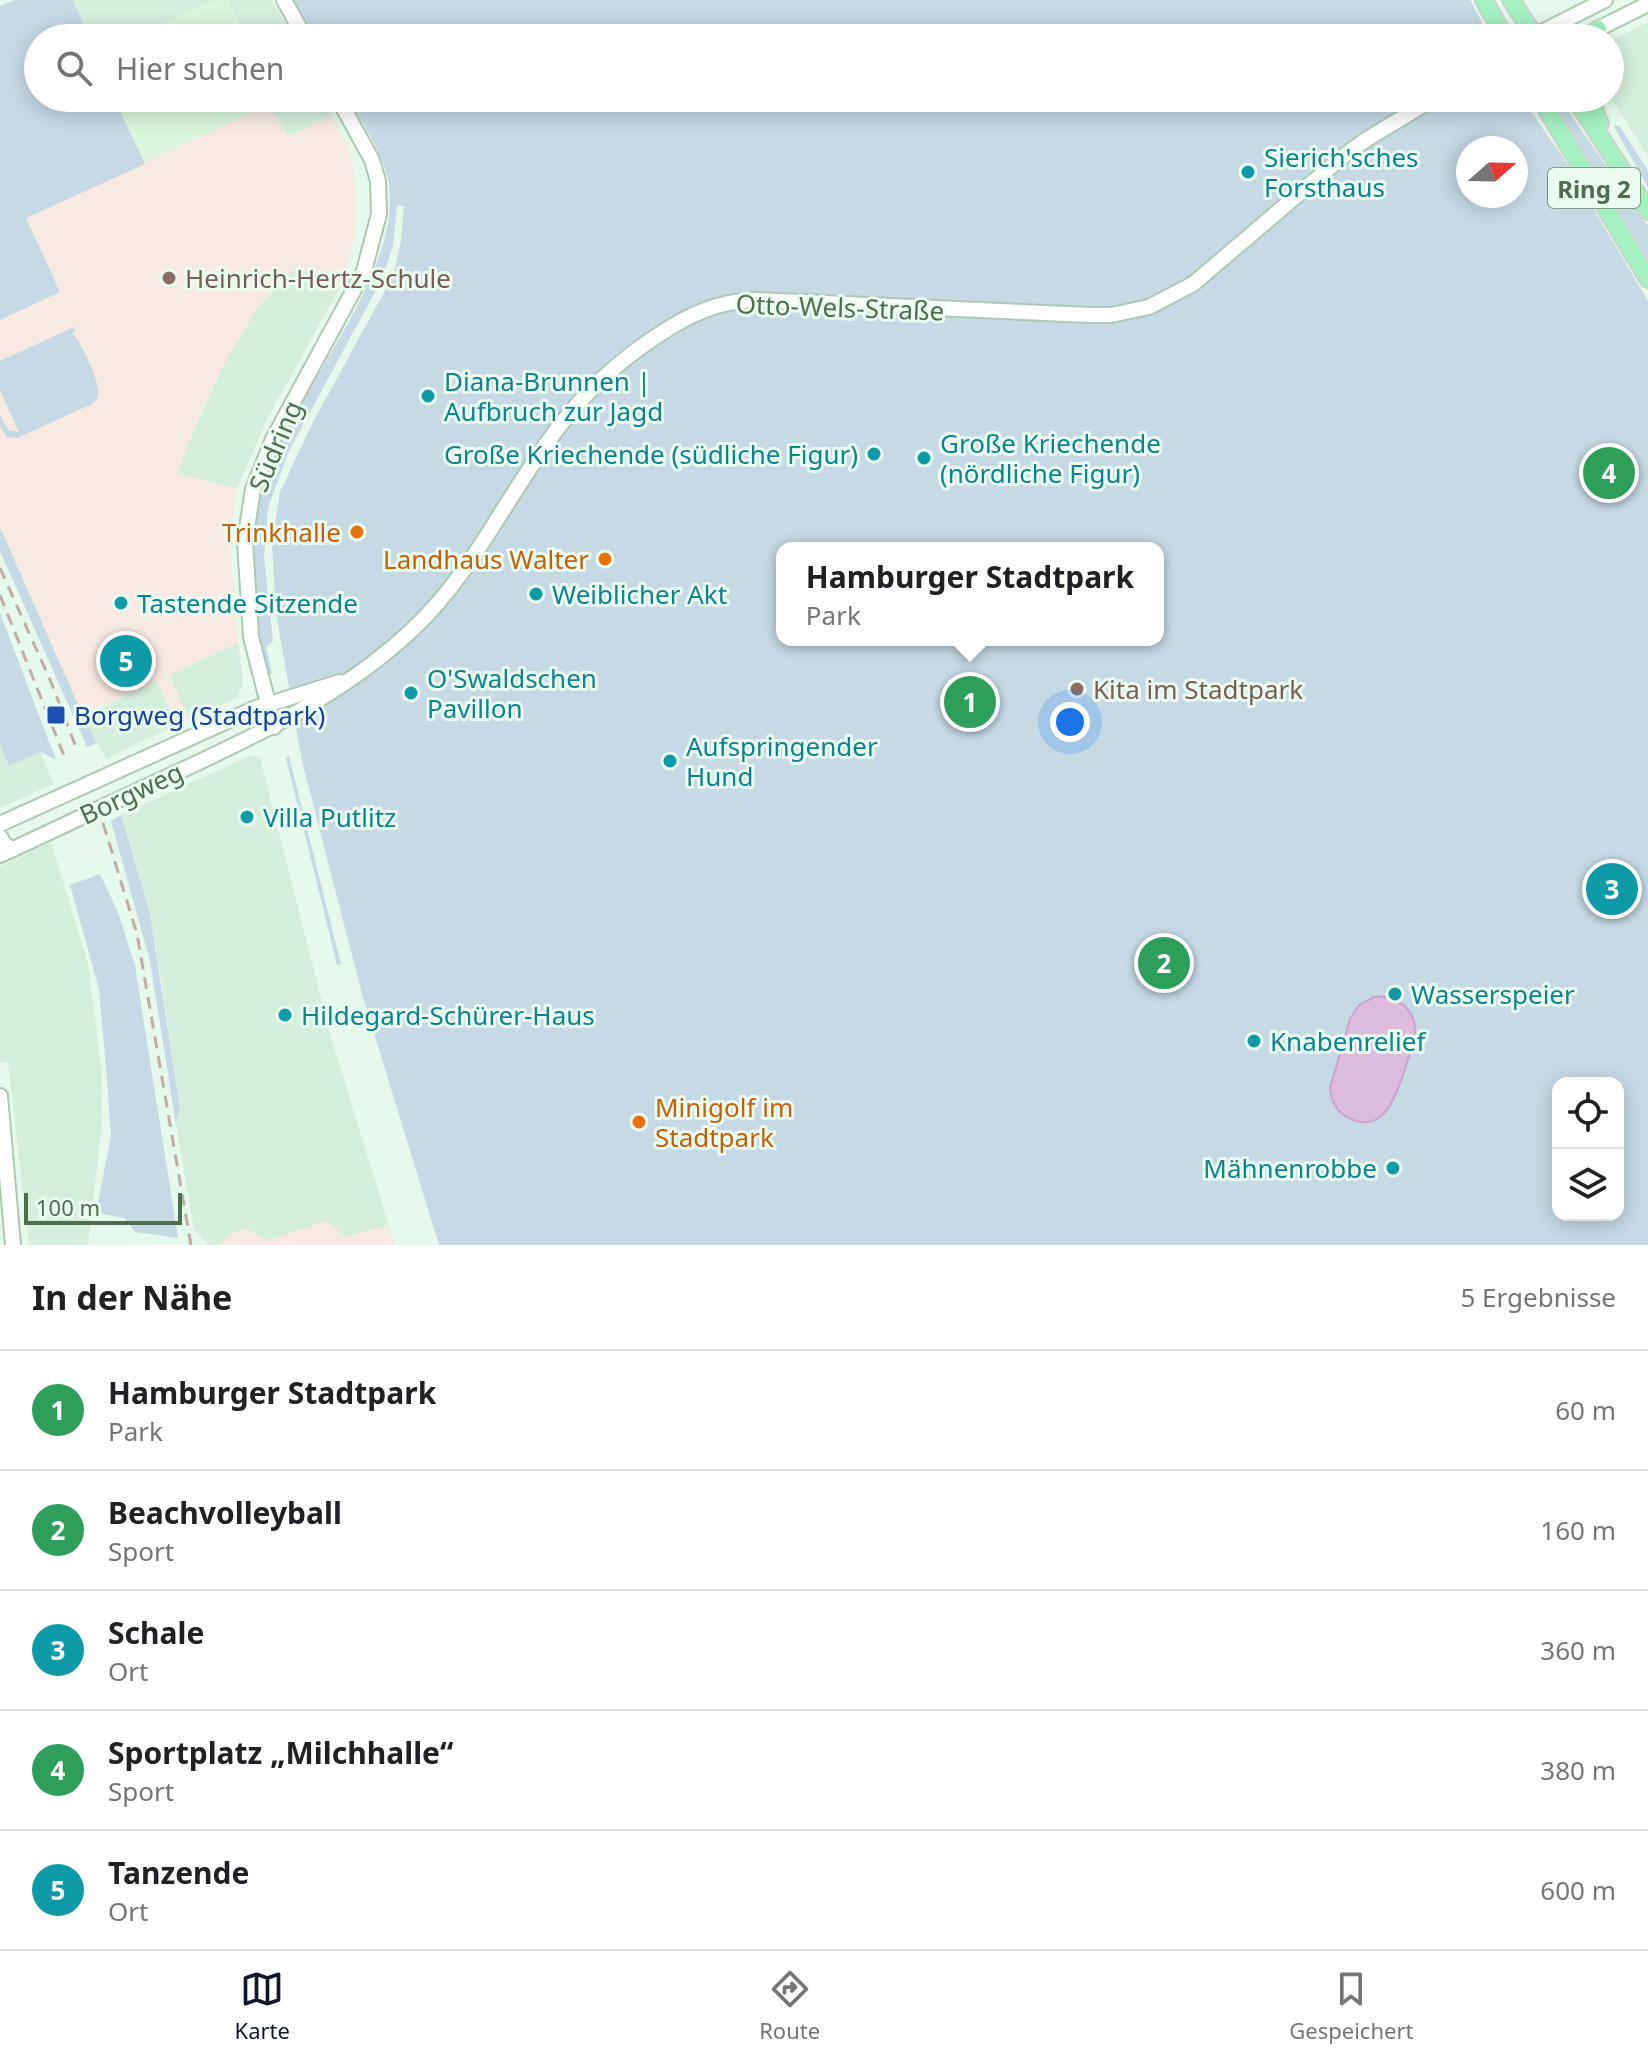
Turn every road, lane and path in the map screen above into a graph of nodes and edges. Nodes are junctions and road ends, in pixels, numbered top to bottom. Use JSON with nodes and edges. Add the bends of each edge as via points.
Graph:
{"nodes":[{"id":1,"x":284,"y":0,"type":"edge"},
{"id":2,"x":1484,"y":0,"type":"edge"},
{"id":3,"x":1511,"y":0,"type":"edge"},
{"id":4,"x":1605,"y":0,"type":"edge"},
{"id":5,"x":1648,"y":4,"type":"edge"},
{"id":6,"x":1587,"y":5,"type":"edge"},
{"id":7,"x":297,"y":24,"type":"edge"},
{"id":8,"x":1497,"y":24,"type":"edge"},
{"id":9,"x":1526,"y":24,"type":"edge"},
{"id":10,"x":1556,"y":24,"type":"edge"},
{"id":11,"x":1611,"y":24,"type":"edge"},
{"id":12,"x":346,"y":112,"type":"edge"},
{"id":13,"x":1413,"y":112,"type":"edge"},
{"id":14,"x":1548,"y":112,"type":"edge"},
{"id":15,"x":1584,"y":112,"type":"edge"},
{"id":16,"x":1595,"y":112,"type":"edge"},
{"id":17,"x":1610,"y":152,"type":"junction"},
{"id":18,"x":1648,"y":211,"type":"edge"},
{"id":19,"x":1648,"y":279,"type":"edge"},
{"id":20,"x":348,"y":679,"type":"junction"},
{"id":21,"x":268,"y":703,"type":"junction"},
{"id":22,"x":240,"y":715,"type":"junction"},
{"id":23,"x":274,"y":727,"type":"junction"},
{"id":24,"x":250,"y":738,"type":"junction"},
{"id":25,"x":0,"y":828,"type":"edge"},
{"id":26,"x":6,"y":852,"type":"edge"},
{"id":27,"x":0,"y":1096,"type":"edge"},
{"id":28,"x":13,"y":1245,"type":"edge"}],
"edges":[{"from":1,"to":7,"type":"street"},
{"from":2,"to":8,"type":"main road"},
{"from":3,"to":9,"type":"main road"},
{"from":4,"to":6,"type":"street"},
{"from":5,"to":11,"type":"street"},
{"from":6,"to":10,"type":"street"},
{"from":12,"to":21,"type":"street","name":"Südring","via":[[372,160],[379,214],[364,271],[273,439],[253,489],[245,541],[251,637]]},
{"from":13,"to":20,"type":"street","name":"Otto-Wels-Straße","via":[[1367,139],[1193,284],[1149,307],[1090,315],[755,300],[727,302],[686,318],[633,352],[592,388],[553,434],[446,594],[412,631]]},
{"from":14,"to":19,"type":"main road","number":"Ring 2"},
{"from":15,"to":17,"type":"main road","number":"Ring 2"},
{"from":16,"to":17,"type":"main road"},
{"from":17,"to":18,"type":"main road","number":"Ring 2"},
{"from":20,"to":21,"type":"street","name":"Otto-Wels-Straße"},
{"from":20,"to":23,"type":"street","name":"Otto-Wels-Straße"},
{"from":21,"to":22,"type":"street","name":"Borgweg"},
{"from":21,"to":23,"type":"street","name":"Südring"},
{"from":22,"to":24,"type":"street","via":[[250,720]]},
{"from":22,"to":25,"type":"street","name":"Borgweg"},
{"from":23,"to":24,"type":"street","name":"Borgweg"},
{"from":24,"to":26,"type":"street","name":"Borgweg"},
{"from":25,"to":26,"type":"street","name":"Borgweg"},
{"from":27,"to":28,"type":"street"}]}
